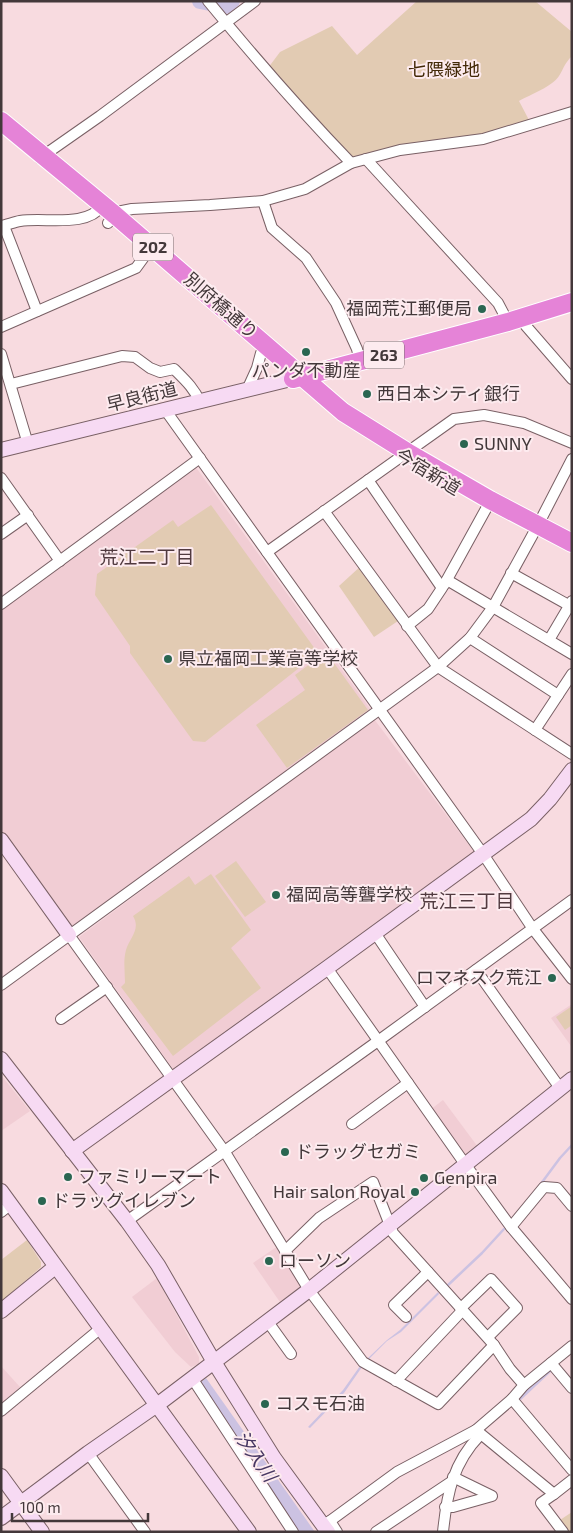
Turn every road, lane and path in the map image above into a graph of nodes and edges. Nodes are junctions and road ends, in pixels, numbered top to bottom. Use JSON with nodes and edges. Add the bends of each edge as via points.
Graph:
{"nodes":[{"id":1,"x":208,"y":1,"type":"edge"},
{"id":2,"x":255,"y":1,"type":"edge"},
{"id":3,"x":222,"y":19,"type":"junction"},
{"id":4,"x":572,"y":112,"type":"edge"},
{"id":5,"x":1,"y":121,"type":"edge"},
{"id":6,"x":1,"y":134,"type":"edge"},
{"id":7,"x":40,"y":158,"type":"junction"},
{"id":8,"x":366,"y":159,"type":"junction"},
{"id":9,"x":351,"y":163,"type":"junction"},
{"id":10,"x":263,"y":201,"type":"junction"},
{"id":11,"x":105,"y":214,"type":"junction"},
{"id":12,"x":3,"y":226,"type":"edge"},
{"id":13,"x":148,"y":250,"type":"junction"},
{"id":14,"x":572,"y":302,"type":"edge"},
{"id":15,"x":37,"y":311,"type":"junction"},
{"id":16,"x":516,"y":320,"type":"junction"},
{"id":17,"x":1,"y":327,"type":"edge"},
{"id":18,"x":261,"y":353,"type":"junction"},
{"id":19,"x":1,"y":354,"type":"edge"},
{"id":20,"x":360,"y":361,"type":"junction"},
{"id":21,"x":296,"y":378,"type":"junction"},
{"id":22,"x":572,"y":379,"type":"edge"},
{"id":23,"x":7,"y":383,"type":"edge"},
{"id":24,"x":247,"y":390,"type":"junction"},
{"id":25,"x":200,"y":402,"type":"junction"},
{"id":26,"x":166,"y":411,"type":"junction"},
{"id":27,"x":572,"y":443,"type":"edge"},
{"id":28,"x":28,"y":444,"type":"junction"},
{"id":29,"x":1,"y":450,"type":"edge"},
{"id":30,"x":403,"y":454,"type":"junction"},
{"id":31,"x":200,"y":458,"type":"junction"},
{"id":32,"x":572,"y":459,"type":"edge"},
{"id":33,"x":1,"y":478,"type":"edge"},
{"id":34,"x":368,"y":480,"type":"junction"},
{"id":35,"x":487,"y":507,"type":"junction"},
{"id":36,"x":324,"y":511,"type":"junction"},
{"id":37,"x":28,"y":515,"type":"junction"},
{"id":38,"x":536,"y":528,"type":"junction"},
{"id":39,"x":1,"y":534,"type":"edge"},
{"id":40,"x":572,"y":543,"type":"edge"},
{"id":41,"x":267,"y":552,"type":"junction"},
{"id":42,"x":572,"y":554,"type":"edge"},
{"id":43,"x":60,"y":560,"type":"junction"},
{"id":44,"x":511,"y":573,"type":"junction"},
{"id":45,"x":445,"y":584,"type":"junction"},
{"id":46,"x":1,"y":604,"type":"edge"},
{"id":47,"x":571,"y":605,"type":"edge"},
{"id":48,"x":493,"y":607,"type":"junction"},
{"id":49,"x":407,"y":626,"type":"junction"},
{"id":50,"x":470,"y":638,"type":"junction"},
{"id":51,"x":549,"y":640,"type":"junction"},
{"id":52,"x":572,"y":654,"type":"edge"},
{"id":53,"x":438,"y":667,"type":"junction"},
{"id":54,"x":572,"y":674,"type":"edge"},
{"id":55,"x":558,"y":695,"type":"junction"},
{"id":56,"x":380,"y":710,"type":"junction"},
{"id":57,"x":536,"y":730,"type":"junction"},
{"id":58,"x":572,"y":754,"type":"edge"},
{"id":59,"x":572,"y":770,"type":"edge"},
{"id":60,"x":1,"y":840,"type":"edge"},
{"id":61,"x":483,"y":854,"type":"junction"},
{"id":62,"x":572,"y":900,"type":"edge"},
{"id":63,"x":533,"y":929,"type":"junction"},
{"id":64,"x":375,"y":933,"type":"junction"},
{"id":65,"x":70,"y":935,"type":"junction"},
{"id":66,"x":327,"y":968,"type":"junction"},
{"id":67,"x":476,"y":970,"type":"junction"},
{"id":68,"x":572,"y":979,"type":"edge"},
{"id":69,"x":1,"y":985,"type":"edge"},
{"id":70,"x":107,"y":987,"type":"junction"},
{"id":71,"x":425,"y":1007,"type":"junction"},
{"id":72,"x":61,"y":1019,"type":"dead end"},
{"id":73,"x":378,"y":1041,"type":"junction"},
{"id":74,"x":1,"y":1059,"type":"edge"},
{"id":75,"x":173,"y":1078,"type":"junction"},
{"id":76,"x":572,"y":1079,"type":"edge"},
{"id":77,"x":408,"y":1083,"type":"junction"},
{"id":78,"x":560,"y":1088,"type":"junction"},
{"id":79,"x":352,"y":1124,"type":"dead end"},
{"id":80,"x":72,"y":1151,"type":"junction"},
{"id":81,"x":225,"y":1152,"type":"junction"},
{"id":82,"x":465,"y":1164,"type":"junction"},
{"id":83,"x":1,"y":1191,"type":"edge"},
{"id":84,"x":572,"y":1206,"type":"edge"},
{"id":85,"x":6,"y":1208,"type":"edge"},
{"id":86,"x":127,"y":1221,"type":"junction"},
{"id":87,"x":390,"y":1226,"type":"junction"},
{"id":88,"x":511,"y":1227,"type":"junction"},
{"id":89,"x":286,"y":1251,"type":"junction"},
{"id":90,"x":55,"y":1267,"type":"junction"},
{"id":91,"x":428,"y":1272,"type":"junction"},
{"id":92,"x":310,"y":1290,"type":"junction"},
{"id":93,"x":572,"y":1299,"type":"edge"},
{"id":94,"x":461,"y":1308,"type":"junction"},
{"id":95,"x":1,"y":1311,"type":"edge"},
{"id":96,"x":406,"y":1318,"type":"dead end"},
{"id":97,"x":268,"y":1322,"type":"junction"},
{"id":98,"x":100,"y":1328,"type":"junction"},
{"id":99,"x":491,"y":1341,"type":"junction"},
{"id":100,"x":572,"y":1346,"type":"edge"},
{"id":101,"x":291,"y":1354,"type":"dead end"},
{"id":102,"x":214,"y":1362,"type":"junction"},
{"id":103,"x":551,"y":1363,"type":"junction"},
{"id":104,"x":192,"y":1378,"type":"junction"},
{"id":105,"x":396,"y":1381,"type":"junction"},
{"id":106,"x":524,"y":1385,"type":"junction"},
{"id":107,"x":572,"y":1388,"type":"edge"},
{"id":108,"x":512,"y":1399,"type":"junction"},
{"id":109,"x":157,"y":1405,"type":"junction"},
{"id":110,"x":1,"y":1411,"type":"edge"},
{"id":111,"x":478,"y":1432,"type":"junction"},
{"id":112,"x":88,"y":1453,"type":"junction"},
{"id":113,"x":572,"y":1470,"type":"edge"},
{"id":114,"x":1,"y":1476,"type":"edge"},
{"id":115,"x":452,"y":1480,"type":"junction"},
{"id":116,"x":572,"y":1480,"type":"edge"},
{"id":117,"x":554,"y":1494,"type":"junction"},
{"id":118,"x":22,"y":1504,"type":"junction"},
{"id":119,"x":446,"y":1506,"type":"junction"},
{"id":120,"x":1,"y":1518,"type":"edge"},
{"id":121,"x":324,"y":1528,"type":"edge"},
{"id":122,"x":558,"y":1530,"type":"edge"},
{"id":123,"x":42,"y":1532,"type":"edge"},
{"id":124,"x":145,"y":1532,"type":"edge"},
{"id":125,"x":249,"y":1532,"type":"edge"},
{"id":126,"x":293,"y":1532,"type":"edge"},
{"id":127,"x":337,"y":1532,"type":"edge"},
{"id":128,"x":376,"y":1532,"type":"edge"},
{"id":129,"x":443,"y":1532,"type":"edge"}],
"edges":[{"from":1,"to":3,"type":"street"},
{"from":2,"to":3,"type":"street"},
{"from":3,"to":7,"type":"street","via":[[100,116]]},
{"from":3,"to":9,"type":"street"},
{"from":4,"to":8,"type":"street","via":[[483,139],[400,150]]},
{"from":5,"to":7,"type":"highway","name":"別府橋通り","number":"202"},
{"from":6,"to":7,"type":"highway","name":"別府橋通り","number":"202"},
{"from":7,"to":11,"type":"highway","name":"別府橋通り","number":"202"},
{"from":8,"to":9,"type":"street"},
{"from":8,"to":16,"type":"street"},
{"from":9,"to":10,"type":"street","via":[[305,189]]},
{"from":10,"to":11,"type":"street","via":[[132,209]]},
{"from":10,"to":20,"type":"street","via":[[272,228],[306,258],[336,303]]},
{"from":11,"to":12,"type":"street","via":[[82,219],[20,221]]},
{"from":11,"to":13,"type":"highway","name":"別府橋通り","number":"202"},
{"from":12,"to":15,"type":"street"},
{"from":13,"to":15,"type":"street","via":[[136,268]]},
{"from":13,"to":18,"type":"highway","name":"別府橋通り","number":"202"},
{"from":13,"to":21,"type":"highway","name":"別府橋通り","number":"202"},
{"from":14,"to":16,"type":"highway","number":"263"},
{"from":15,"to":17,"type":"street"},
{"from":16,"to":20,"type":"highway","number":"263"},
{"from":16,"to":22,"type":"street","via":[[526,326]]},
{"from":18,"to":21,"type":"highway","name":"別府橋通り","number":"202"},
{"from":18,"to":24,"type":"street"},
{"from":19,"to":23,"type":"street"},
{"from":20,"to":21,"type":"highway","number":"263"},
{"from":21,"to":24,"type":"street","name":"早良街道"},
{"from":21,"to":30,"type":"highway","name":"今宿新道","number":"202","via":[[344,420]]},
{"from":23,"to":25,"type":"street","via":[[122,356],[135,357],[160,372],[174,369],[194,390]]},
{"from":23,"to":28,"type":"street"},
{"from":24,"to":25,"type":"street","name":"早良街道"},
{"from":25,"to":26,"type":"street","name":"早良街道"},
{"from":26,"to":28,"type":"street","name":"早良街道"},
{"from":26,"to":31,"type":"street"},
{"from":27,"to":30,"type":"street","via":[[524,423],[484,415],[454,419]]},
{"from":28,"to":29,"type":"street","name":"早良街道"},
{"from":30,"to":34,"type":"street"},
{"from":30,"to":35,"type":"highway","name":"今宿新道","number":"202"},
{"from":30,"to":38,"type":"highway","name":"今宿新道","number":"202"},
{"from":31,"to":41,"type":"street"},
{"from":31,"to":43,"type":"street"},
{"from":32,"to":38,"type":"street"},
{"from":33,"to":37,"type":"street"},
{"from":34,"to":36,"type":"street"},
{"from":34,"to":45,"type":"street"},
{"from":35,"to":38,"type":"highway","name":"今宿新道","number":"202"},
{"from":35,"to":45,"type":"street"},
{"from":36,"to":41,"type":"street"},
{"from":36,"to":49,"type":"street"},
{"from":37,"to":39,"type":"street"},
{"from":37,"to":43,"type":"street"},
{"from":38,"to":40,"type":"highway","name":"今宿新道","number":"202"},
{"from":38,"to":42,"type":"highway","name":"今宿新道","number":"202"},
{"from":38,"to":44,"type":"street"},
{"from":41,"to":56,"type":"street"},
{"from":43,"to":46,"type":"street"},
{"from":44,"to":47,"type":"street"},
{"from":44,"to":48,"type":"street"},
{"from":45,"to":48,"type":"street"},
{"from":45,"to":49,"type":"street","via":[[428,609]]},
{"from":47,"to":51,"type":"street"},
{"from":48,"to":50,"type":"street"},
{"from":48,"to":51,"type":"street"},
{"from":49,"to":53,"type":"street"},
{"from":50,"to":53,"type":"street"},
{"from":50,"to":55,"type":"street"},
{"from":51,"to":52,"type":"street"},
{"from":53,"to":56,"type":"street"},
{"from":53,"to":57,"type":"street"},
{"from":54,"to":55,"type":"street"},
{"from":55,"to":57,"type":"street"},
{"from":56,"to":61,"type":"street"},
{"from":56,"to":65,"type":"street"},
{"from":57,"to":58,"type":"street"},
{"from":59,"to":61,"type":"street","via":[[530,819]]},
{"from":60,"to":65,"type":"street"},
{"from":61,"to":63,"type":"street"},
{"from":61,"to":64,"type":"street"},
{"from":62,"to":63,"type":"street"},
{"from":63,"to":67,"type":"street"},
{"from":63,"to":68,"type":"street"},
{"from":64,"to":66,"type":"street"},
{"from":64,"to":71,"type":"street"},
{"from":65,"to":69,"type":"street"},
{"from":65,"to":70,"type":"street"},
{"from":66,"to":73,"type":"street"},
{"from":66,"to":75,"type":"street"},
{"from":67,"to":71,"type":"street"},
{"from":67,"to":78,"type":"street"},
{"from":70,"to":72,"type":"street"},
{"from":70,"to":75,"type":"street"},
{"from":71,"to":73,"type":"street"},
{"from":73,"to":77,"type":"street"},
{"from":73,"to":81,"type":"street"},
{"from":74,"to":80,"type":"street"},
{"from":75,"to":80,"type":"street"},
{"from":75,"to":81,"type":"street"},
{"from":76,"to":78,"type":"street"},
{"from":77,"to":79,"type":"street"},
{"from":77,"to":82,"type":"street"},
{"from":78,"to":82,"type":"street"},
{"from":80,"to":86,"type":"street"},
{"from":81,"to":86,"type":"street"},
{"from":81,"to":89,"type":"street"},
{"from":82,"to":87,"type":"street"},
{"from":82,"to":88,"type":"street"},
{"from":83,"to":85,"type":"street"},
{"from":84,"to":88,"type":"street","via":[[557,1188],[544,1188]]},
{"from":85,"to":90,"type":"street"},
{"from":86,"to":102,"type":"street","via":[[158,1265]]},
{"from":87,"to":89,"type":"street","via":[[373,1182],[319,1218]]},
{"from":87,"to":91,"type":"street"},
{"from":87,"to":92,"type":"street"},
{"from":88,"to":93,"type":"street"},
{"from":89,"to":92,"type":"street"},
{"from":90,"to":95,"type":"street"},
{"from":90,"to":98,"type":"street"},
{"from":91,"to":94,"type":"street"},
{"from":91,"to":96,"type":"street","via":[[394,1305]]},
{"from":92,"to":97,"type":"street"},
{"from":92,"to":105,"type":"street","via":[[363,1362]]},
{"from":94,"to":99,"type":"street"},
{"from":94,"to":99,"type":"street","via":[[491,1279],[516,1308]]},
{"from":94,"to":105,"type":"street","via":[[460,1313]]},
{"from":97,"to":101,"type":"street"},
{"from":97,"to":102,"type":"street"},
{"from":98,"to":109,"type":"street"},
{"from":98,"to":110,"type":"street"},
{"from":99,"to":105,"type":"street","via":[[438,1404]]},
{"from":99,"to":106,"type":"street"},
{"from":100,"to":103,"type":"street"},
{"from":102,"to":104,"type":"street"},
{"from":102,"to":121,"type":"street","via":[[274,1458]]},
{"from":103,"to":106,"type":"street"},
{"from":103,"to":107,"type":"street"},
{"from":104,"to":109,"type":"street"},
{"from":104,"to":126,"type":"street"},
{"from":106,"to":108,"type":"street"},
{"from":108,"to":111,"type":"street"},
{"from":108,"to":113,"type":"street"},
{"from":109,"to":112,"type":"street"},
{"from":109,"to":125,"type":"street"},
{"from":111,"to":115,"type":"street"},
{"from":111,"to":117,"type":"street"},
{"from":111,"to":121,"type":"street","via":[[397,1472]]},
{"from":112,"to":118,"type":"street"},
{"from":112,"to":124,"type":"street"},
{"from":114,"to":118,"type":"street"},
{"from":115,"to":119,"type":"street"},
{"from":115,"to":119,"type":"street","via":[[492,1496]]},
{"from":115,"to":128,"type":"street"},
{"from":116,"to":117,"type":"street"},
{"from":117,"to":122,"type":"street","via":[[541,1503]]},
{"from":118,"to":120,"type":"street"},
{"from":118,"to":123,"type":"street"},
{"from":119,"to":129,"type":"street"},
{"from":121,"to":127,"type":"street"}]}
